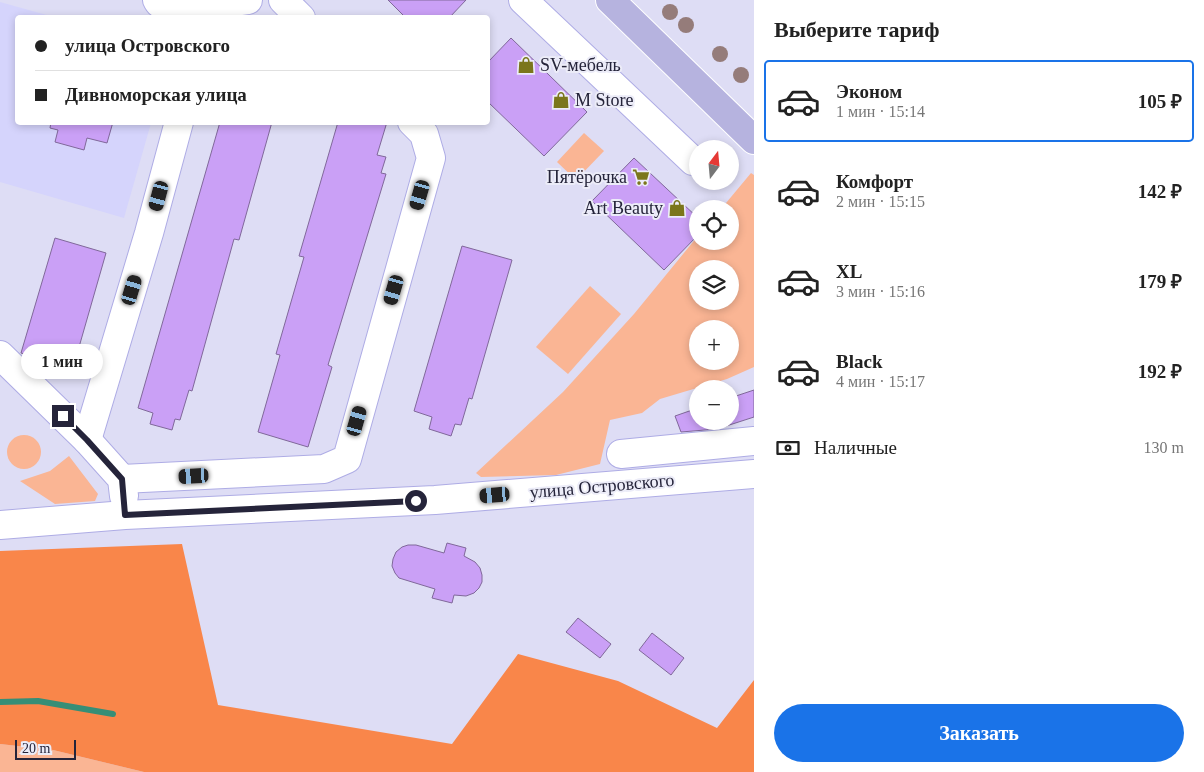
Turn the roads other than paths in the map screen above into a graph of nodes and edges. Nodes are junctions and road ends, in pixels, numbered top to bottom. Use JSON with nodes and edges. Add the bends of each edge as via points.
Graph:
{"nodes":[{"id":1,"x":157,"y":0,"type":"edge"},
{"id":2,"x":248,"y":0,"type":"edge"},
{"id":3,"x":283,"y":0,"type":"edge"},
{"id":4,"x":523,"y":0,"type":"edge"},
{"id":5,"x":610,"y":0,"type":"edge"},
{"id":6,"x":208,"y":11,"type":"edge"},
{"id":7,"x":298,"y":15,"type":"edge"},
{"id":8,"x":178,"y":125,"type":"edge"},
{"id":9,"x":415,"y":125,"type":"edge"},
{"id":10,"x":754,"y":140,"type":"edge"},
{"id":11,"x":689,"y":157,"type":"edge"},
{"id":12,"x":0,"y":355,"type":"edge"},
{"id":13,"x":87,"y":440,"type":"junction"},
{"id":14,"x":754,"y":441,"type":"edge"},
{"id":15,"x":621,"y":454,"type":"dead end"},
{"id":16,"x":754,"y":474,"type":"edge"},
{"id":17,"x":122,"y":479,"type":"junction"},
{"id":18,"x":125,"y":515,"type":"junction"},
{"id":19,"x":0,"y":525,"type":"edge"}],
"edges":[{"from":1,"to":6,"type":"street","via":[[159,3]]},
{"from":2,"to":6,"type":"street"},
{"from":3,"to":7,"type":"street"},
{"from":4,"to":11,"type":"street"},
{"from":5,"to":10,"type":"main road"},
{"from":8,"to":13,"type":"street"},
{"from":9,"to":17,"type":"street","via":[[424,134],[431,158],[347,459],[324,469]]},
{"from":12,"to":13,"type":"street"},
{"from":13,"to":17,"type":"street"},
{"from":14,"to":15,"type":"street"},
{"from":16,"to":18,"type":"street","name":"улица Островского","via":[[435,500]]},
{"from":17,"to":18,"type":"street"},
{"from":18,"to":19,"type":"street","name":"улица Островского"}]}
